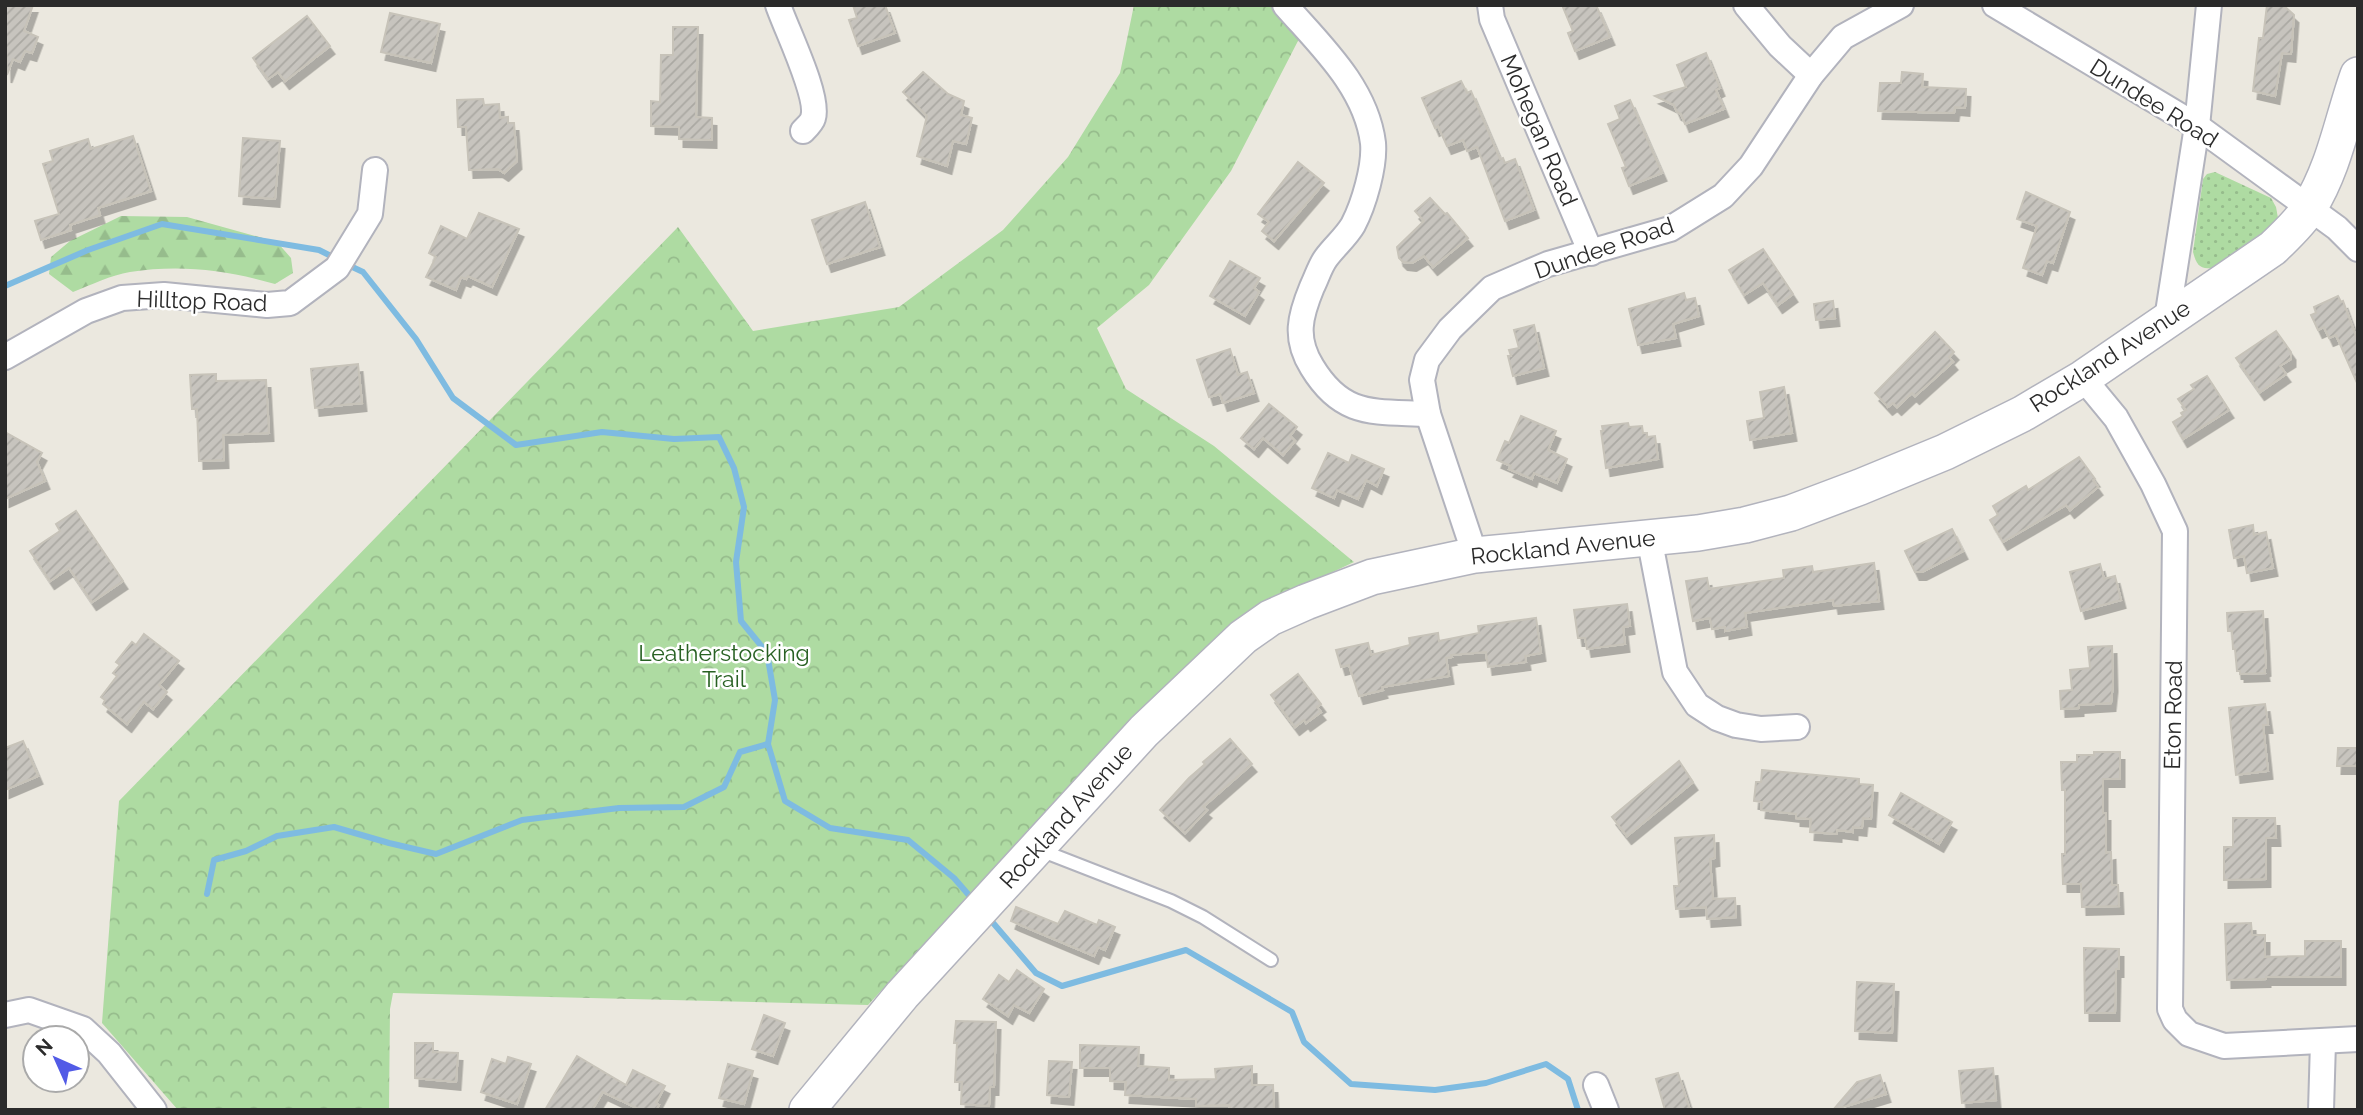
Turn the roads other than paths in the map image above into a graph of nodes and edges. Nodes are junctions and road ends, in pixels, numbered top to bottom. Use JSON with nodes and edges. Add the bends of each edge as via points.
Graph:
{"nodes":[{"id":1,"x":779,"y":5,"type":"edge"},
{"id":2,"x":1285,"y":5,"type":"edge"},
{"id":3,"x":1489,"y":5,"type":"edge"},
{"id":4,"x":1746,"y":5,"type":"edge"},
{"id":5,"x":1901,"y":5,"type":"edge"},
{"id":6,"x":1995,"y":5,"type":"edge"},
{"id":7,"x":2209,"y":5,"type":"edge"},
{"id":8,"x":1811,"y":75,"type":"junction"},
{"id":9,"x":2358,"y":75,"type":"edge"},
{"id":10,"x":2197,"y":126,"type":"junction"},
{"id":11,"x":803,"y":131,"type":"dead end"},
{"id":12,"x":375,"y":170,"type":"dead end"},
{"id":13,"x":2309,"y":209,"type":"junction"},
{"id":14,"x":2358,"y":249,"type":"edge"},
{"id":15,"x":1591,"y":253,"type":"junction"},
{"id":16,"x":2167,"y":319,"type":"junction"},
{"id":17,"x":5,"y":357,"type":"edge"},
{"id":18,"x":2084,"y":377,"type":"junction"},
{"id":19,"x":1427,"y":414,"type":"junction"},
{"id":20,"x":1648,"y":537,"type":"junction"},
{"id":21,"x":1475,"y":555,"type":"junction"},
{"id":22,"x":1797,"y":727,"type":"dead end"},
{"id":23,"x":1036,"y":848,"type":"junction"},
{"id":24,"x":1271,"y":960,"type":"dead end"},
{"id":25,"x":5,"y":1015,"type":"edge"},
{"id":26,"x":2358,"y":1038,"type":"edge"},
{"id":27,"x":2323,"y":1042,"type":"junction"},
{"id":28,"x":1596,"y":1085,"type":"dead end"},
{"id":29,"x":154,"y":1110,"type":"edge"},
{"id":30,"x":807,"y":1110,"type":"edge"},
{"id":31,"x":1605,"y":1110,"type":"edge"},
{"id":32,"x":2320,"y":1110,"type":"edge"}],
"edges":[{"from":1,"to":11,"type":"street","via":[[813,103],[813,118]]},
{"from":2,"to":19,"type":"street","via":[[1349,79],[1373,144],[1369,185],[1352,225],[1324,261],[1300,314],[1301,342],[1321,382],[1342,402],[1364,410]]},
{"from":3,"to":15,"type":"street","name":"Mohegan Road"},
{"from":4,"to":8,"type":"street"},
{"from":5,"to":8,"type":"street","name":"Dundee Road","via":[[1843,37]]},
{"from":6,"to":10,"type":"street","name":"Dundee Road"},
{"from":7,"to":10,"type":"street"},
{"from":8,"to":15,"type":"street","name":"Dundee Road","via":[[1751,166],[1723,196],[1670,229]]},
{"from":9,"to":13,"type":"street","name":"Rockland Avenue","via":[[2335,156]]},
{"from":10,"to":13,"type":"street","name":"Dundee Road"},
{"from":10,"to":16,"type":"street"},
{"from":12,"to":17,"type":"street","name":"Hilltop Road","via":[[370,214],[343,258],[290,303],[164,295],[122,298],[86,311]]},
{"from":13,"to":14,"type":"street","name":"Dundee Road"},
{"from":13,"to":16,"type":"street","name":"Rockland Avenue","via":[[2273,248]]},
{"from":15,"to":19,"type":"street","name":"Dundee Road","via":[[1548,264],[1492,288],[1450,329],[1427,360],[1422,380]]},
{"from":16,"to":18,"type":"street","name":"Rockland Avenue"},
{"from":18,"to":20,"type":"street","name":"Rockland Avenue","via":[[1956,447],[1791,513],[1745,525]]},
{"from":18,"to":27,"type":"street","name":"Eton Road","via":[[2116,418],[2175,531],[2170,1009],[2189,1034],[2224,1046]]},
{"from":19,"to":21,"type":"street","name":"Dundee Road"},
{"from":20,"to":21,"type":"street","name":"Rockland Avenue"},
{"from":20,"to":22,"type":"street","via":[[1675,672],[1697,705],[1736,725]]},
{"from":21,"to":23,"type":"street","name":"Rockland Avenue","via":[[1372,577],[1270,618],[1144,731]]},
{"from":23,"to":24,"type":"lane","via":[[1171,901]]},
{"from":23,"to":30,"type":"street","name":"Rockland Avenue","via":[[902,995]]},
{"from":25,"to":29,"type":"street","via":[[29,1010],[83,1029],[109,1053]]},
{"from":26,"to":27,"type":"street"},
{"from":27,"to":32,"type":"street"},
{"from":28,"to":31,"type":"street"}]}
